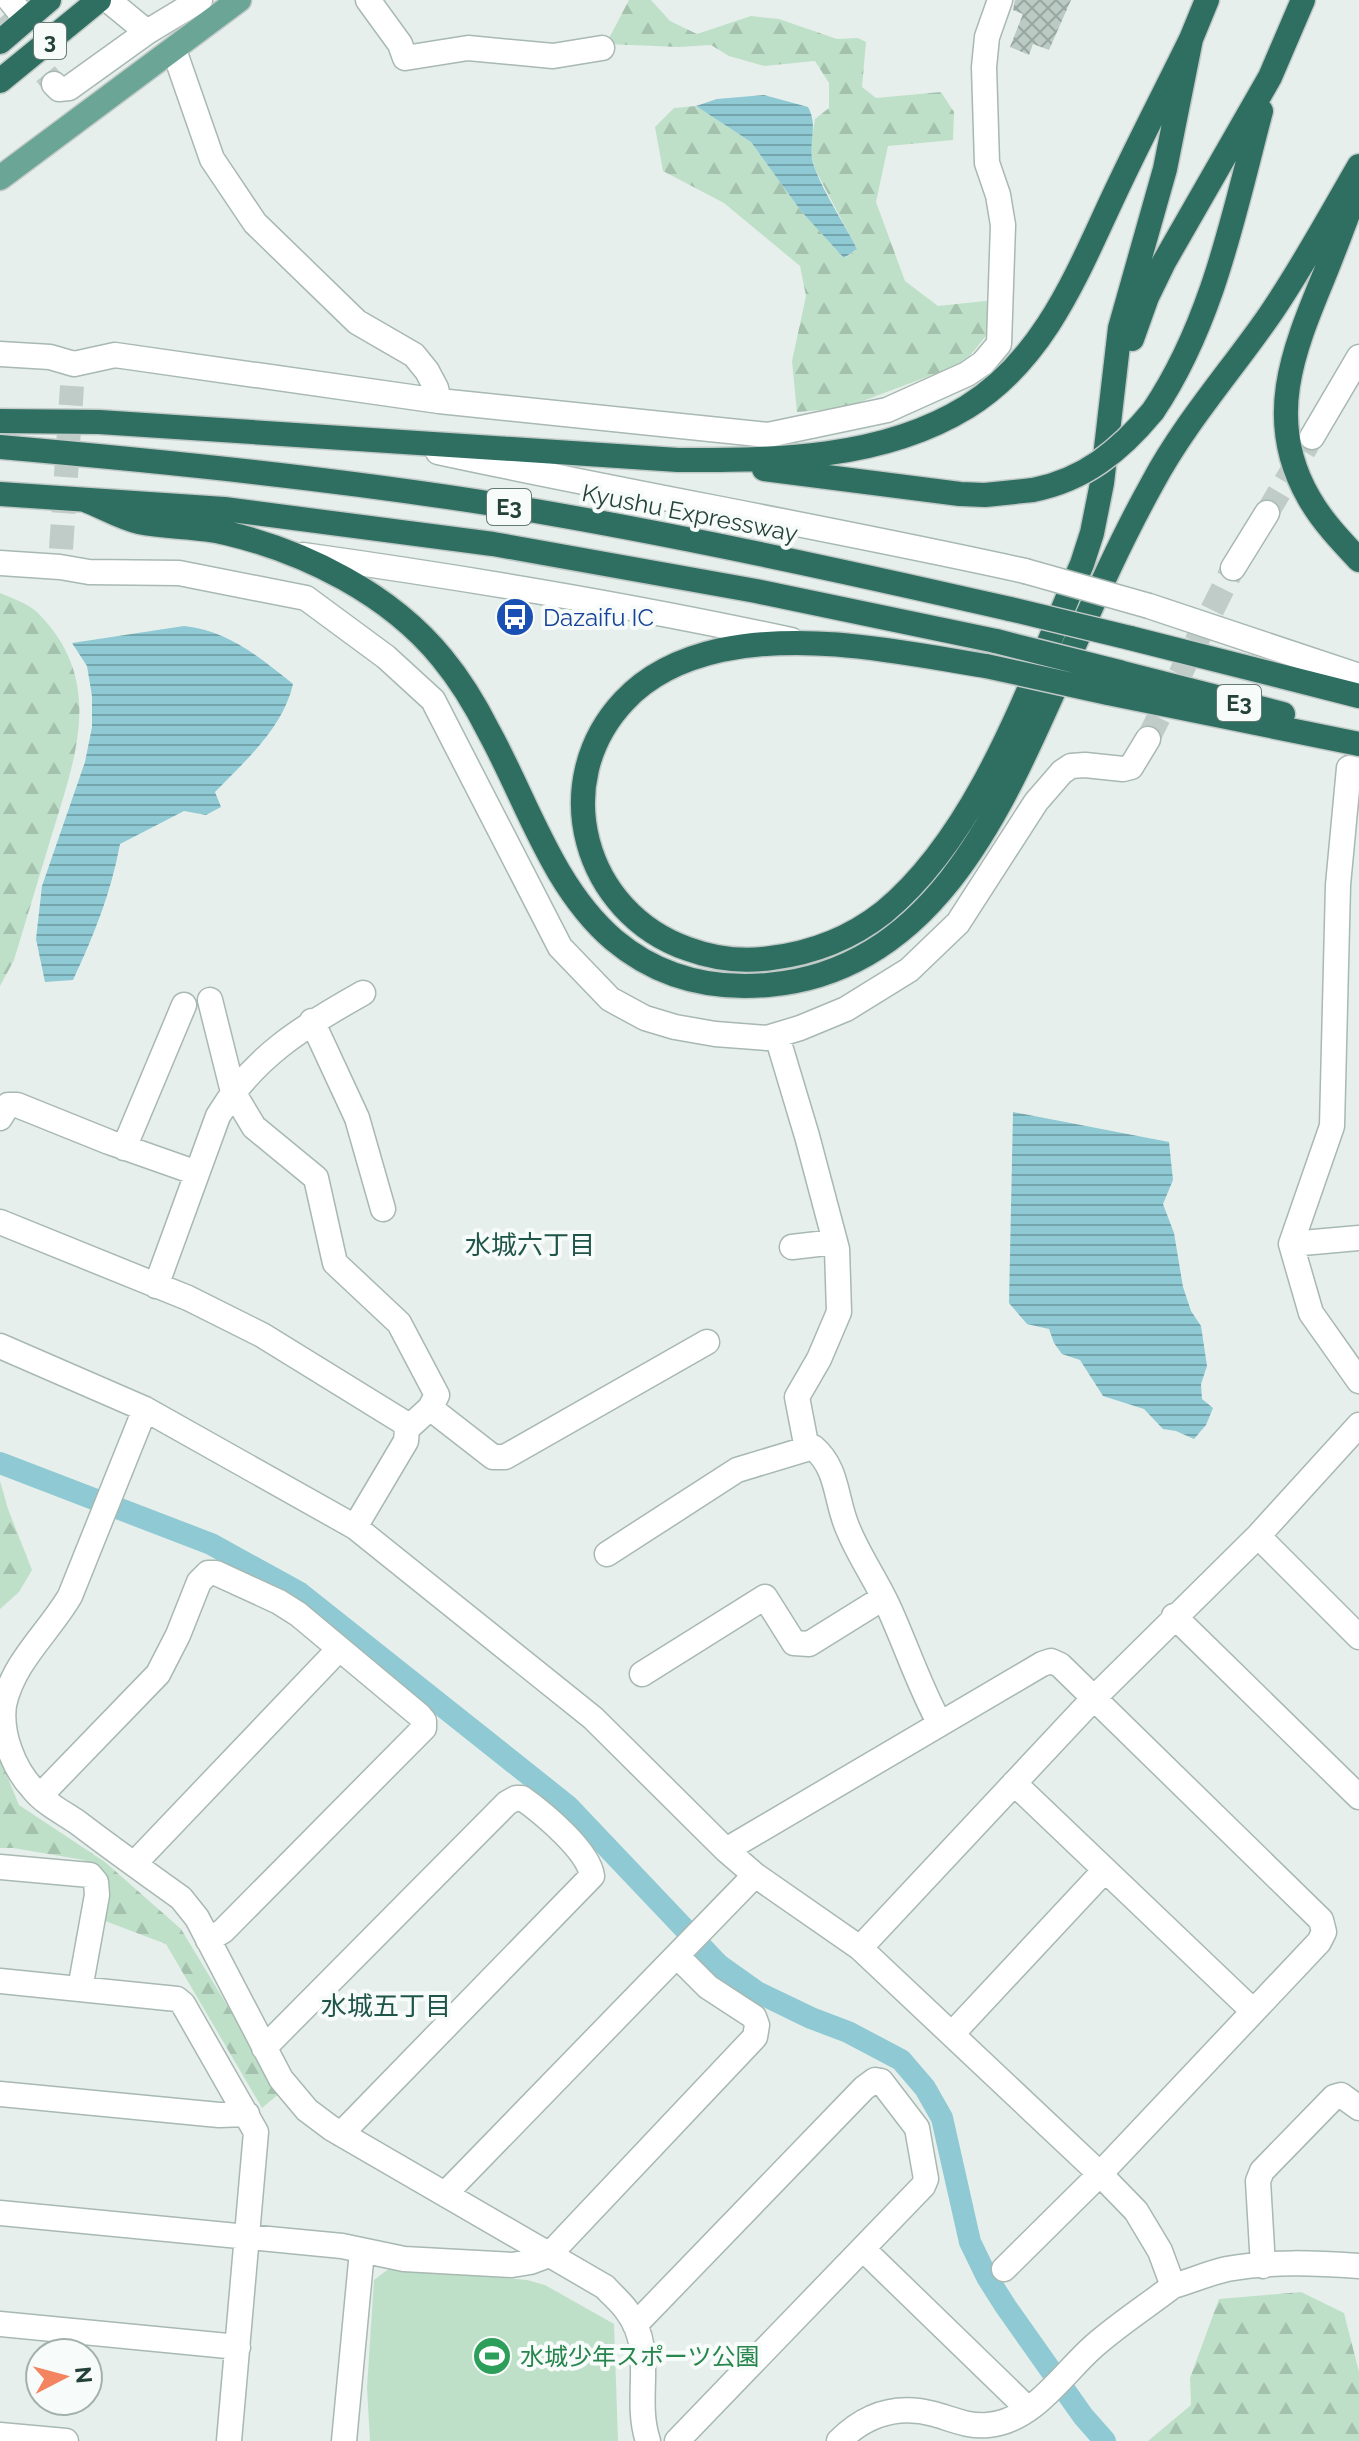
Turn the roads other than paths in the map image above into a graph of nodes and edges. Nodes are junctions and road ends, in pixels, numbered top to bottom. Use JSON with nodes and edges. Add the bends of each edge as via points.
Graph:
{"nodes":[{"id":1,"x":10,"y":0,"type":"edge"},
{"id":2,"x":49,"y":0,"type":"edge"},
{"id":3,"x":99,"y":0,"type":"edge"},
{"id":4,"x":108,"y":0,"type":"edge"},
{"id":5,"x":200,"y":0,"type":"edge"},
{"id":6,"x":239,"y":0,"type":"edge"},
{"id":7,"x":368,"y":0,"type":"edge"},
{"id":8,"x":1000,"y":0,"type":"edge"},
{"id":9,"x":1207,"y":0,"type":"edge"},
{"id":10,"x":1303,"y":0,"type":"edge"},
{"id":11,"x":26,"y":20,"type":"junction"},
{"id":12,"x":147,"y":32,"type":"junction"},
{"id":13,"x":1191,"y":39,"type":"junction"},
{"id":14,"x":0,"y":42,"type":"edge"},
{"id":15,"x":602,"y":48,"type":"dead end"},
{"id":16,"x":174,"y":50,"type":"junction"},
{"id":17,"x":1270,"y":77,"type":"junction"},
{"id":18,"x":3,"y":80,"type":"edge"},
{"id":19,"x":54,"y":84,"type":"dead end"},
{"id":20,"x":1359,"y":166,"type":"edge"},
{"id":21,"x":0,"y":178,"type":"edge"},
{"id":22,"x":1359,"y":186,"type":"edge"},
{"id":23,"x":0,"y":354,"type":"edge"},
{"id":24,"x":1359,"y":357,"type":"edge"},
{"id":25,"x":439,"y":401,"type":"junction"},
{"id":26,"x":1111,"y":419,"type":"junction"},
{"id":27,"x":0,"y":421,"type":"edge"},
{"id":28,"x":1312,"y":437,"type":"tunnel mouth"},
{"id":29,"x":389,"y":441,"type":"junction"},
{"id":30,"x":0,"y":447,"type":"edge"},
{"id":31,"x":678,"y":460,"type":"junction"},
{"id":32,"x":0,"y":494,"type":"edge"},
{"id":33,"x":85,"y":500,"type":"junction"},
{"id":34,"x":1267,"y":513,"type":"tunnel mouth"},
{"id":35,"x":290,"y":553,"type":"junction"},
{"id":36,"x":1359,"y":560,"type":"edge"},
{"id":37,"x":0,"y":563,"type":"edge"},
{"id":38,"x":1233,"y":568,"type":"tunnel mouth"},
{"id":39,"x":809,"y":644,"type":"junction"},
{"id":40,"x":1359,"y":676,"type":"edge"},
{"id":41,"x":1114,"y":682,"type":"junction"},
{"id":42,"x":1359,"y":696,"type":"edge"},
{"id":43,"x":1359,"y":733,"type":"edge"},
{"id":44,"x":1148,"y":739,"type":"tunnel mouth"},
{"id":45,"x":1359,"y":744,"type":"edge"},
{"id":46,"x":1359,"y":770,"type":"edge"},
{"id":47,"x":1349,"y":889,"type":"edge"},
{"id":48,"x":363,"y":993,"type":"dead end"},
{"id":49,"x":210,"y":1000,"type":"dead end"},
{"id":50,"x":184,"y":1005,"type":"dead end"},
{"id":51,"x":312,"y":1021,"type":"junction"},
{"id":52,"x":777,"y":1036,"type":"junction"},
{"id":53,"x":233,"y":1092,"type":"junction"},
{"id":54,"x":0,"y":1118,"type":"edge"},
{"id":55,"x":124,"y":1148,"type":"junction"},
{"id":56,"x":197,"y":1173,"type":"junction"},
{"id":57,"x":383,"y":1209,"type":"dead end"},
{"id":58,"x":0,"y":1222,"type":"edge"},
{"id":59,"x":1359,"y":1238,"type":"edge"},
{"id":60,"x":835,"y":1242,"type":"junction"},
{"id":61,"x":1291,"y":1244,"type":"junction"},
{"id":62,"x":792,"y":1247,"type":"dead end"},
{"id":63,"x":156,"y":1286,"type":"junction"},
{"id":64,"x":707,"y":1342,"type":"dead end"},
{"id":65,"x":0,"y":1346,"type":"edge"},
{"id":66,"x":1359,"y":1381,"type":"edge"},
{"id":67,"x":430,"y":1408,"type":"junction"},
{"id":68,"x":145,"y":1409,"type":"junction"},
{"id":69,"x":1359,"y":1425,"type":"edge"},
{"id":70,"x":407,"y":1429,"type":"junction"},
{"id":71,"x":807,"y":1449,"type":"junction"},
{"id":72,"x":355,"y":1527,"type":"junction"},
{"id":73,"x":1258,"y":1536,"type":"junction"},
{"id":74,"x":607,"y":1554,"type":"dead end"},
{"id":75,"x":883,"y":1598,"type":"junction"},
{"id":76,"x":1174,"y":1616,"type":"junction"},
{"id":77,"x":1359,"y":1637,"type":"edge"},
{"id":78,"x":339,"y":1649,"type":"junction"},
{"id":79,"x":642,"y":1674,"type":"dead end"},
{"id":80,"x":1094,"y":1698,"type":"junction"},
{"id":81,"x":940,"y":1724,"type":"junction"},
{"id":82,"x":1014,"y":1783,"type":"junction"},
{"id":83,"x":40,"y":1796,"type":"junction"},
{"id":84,"x":1359,"y":1797,"type":"edge"},
{"id":85,"x":726,"y":1850,"type":"junction"},
{"id":86,"x":134,"y":1864,"type":"junction"},
{"id":87,"x":0,"y":1867,"type":"edge"},
{"id":88,"x":1105,"y":1870,"type":"junction"},
{"id":89,"x":755,"y":1875,"type":"junction"},
{"id":90,"x":208,"y":1940,"type":"junction"},
{"id":91,"x":860,"y":1948,"type":"junction"},
{"id":92,"x":677,"y":1956,"type":"junction"},
{"id":93,"x":0,"y":1981,"type":"edge"},
{"id":94,"x":80,"y":1989,"type":"junction"},
{"id":95,"x":1253,"y":2011,"type":"junction"},
{"id":96,"x":952,"y":2034,"type":"junction"},
{"id":97,"x":264,"y":2048,"type":"junction"},
{"id":98,"x":0,"y":2094,"type":"edge"},
{"id":99,"x":1359,"y":2108,"type":"edge"},
{"id":100,"x":247,"y":2114,"type":"junction"},
{"id":101,"x":341,"y":2134,"type":"junction"},
{"id":102,"x":1100,"y":2174,"type":"junction"},
{"id":103,"x":445,"y":2194,"type":"junction"},
{"id":104,"x":0,"y":2213,"type":"edge"},
{"id":105,"x":249,"y":2237,"type":"junction"},
{"id":106,"x":864,"y":2250,"type":"junction"},
{"id":107,"x":362,"y":2251,"type":"junction"},
{"id":108,"x":549,"y":2255,"type":"junction"},
{"id":109,"x":1263,"y":2266,"type":"junction"},
{"id":110,"x":1359,"y":2266,"type":"edge"},
{"id":111,"x":1004,"y":2269,"type":"dead end"},
{"id":112,"x":1173,"y":2286,"type":"junction"},
{"id":113,"x":0,"y":2324,"type":"edge"},
{"id":114,"x":635,"y":2325,"type":"junction"},
{"id":115,"x":238,"y":2347,"type":"junction"},
{"id":116,"x":1027,"y":2408,"type":"junction"},
{"id":117,"x":0,"y":2435,"type":"edge"},
{"id":118,"x":66,"y":2441,"type":"edge"},
{"id":119,"x":229,"y":2441,"type":"edge"},
{"id":120,"x":344,"y":2441,"type":"edge"},
{"id":121,"x":648,"y":2441,"type":"edge"},
{"id":122,"x":677,"y":2441,"type":"edge"},
{"id":123,"x":839,"y":2441,"type":"edge"}],
"edges":[{"from":1,"to":11,"type":"street"},
{"from":2,"to":11,"type":"highway","number":"3"},
{"from":3,"to":18,"type":"highway","number":"3"},
{"from":4,"to":12,"type":"street"},
{"from":5,"to":12,"type":"street"},
{"from":6,"to":16,"type":"main road"},
{"from":7,"to":15,"type":"street","via":[[405,58],[468,48],[553,56]]},
{"from":8,"to":25,"type":"street","via":[[987,37],[984,67],[987,163],[1003,225],[999,344],[983,363],[887,410],[768,435]]},
{"from":9,"to":13,"type":"highway"},
{"from":10,"to":17,"type":"highway"},
{"from":11,"to":14,"type":"highway","number":"3"},
{"from":12,"to":19,"type":"street","via":[[69,88]]},
{"from":13,"to":26,"type":"highway","via":[[1165,169],[1120,328]]},
{"from":13,"to":31,"type":"highway","via":[[1059,309],[1021,362],[996,385],[939,422],[874,444],[757,460]]},
{"from":16,"to":21,"type":"main road"},
{"from":16,"to":25,"type":"street","via":[[212,159],[255,223],[357,322],[414,355]]},
{"from":17,"to":26,"type":"highway","via":[[1147,297]]},
{"from":17,"to":31,"type":"highway","bridge":true,"via":[[1213,287],[1182,363],[1153,411],[1096,466],[1054,486],[985,495]]},
{"from":20,"to":35,"type":"highway","via":[[1288,288],[1154,480],[984,832],[921,913],[882,945],[846,965],[786,984],[723,986],[663,972],[635,956],[590,916],[568,887],[490,733],[441,656],[384,604]]},
{"from":22,"to":36,"type":"highway","via":[[1299,335],[1286,408],[1290,448],[1308,496]]},
{"from":23,"to":25,"type":"street","via":[[50,357],[73,375],[115,355]]},
{"from":24,"to":28,"type":"street"},
{"from":26,"to":39,"type":"highway","via":[[1082,564],[979,794],[936,858],[883,913],[822,947],[759,960],[729,959],[671,943],[624,910],[593,860],[583,798],[596,742],[625,700],[680,663],[748,646]]},
{"from":27,"to":29,"type":"highway","via":[[99,422]]},
{"from":29,"to":31,"type":"highway"},
{"from":29,"to":40,"type":"street","bridge":true,"via":[[1025,571]]},
{"from":30,"to":42,"type":"highway","name":"Kyushu Expressway","number":"E3","bridge":true,"via":[[276,473],[508,507],[1010,609]]},
{"from":32,"to":33,"type":"highway","number":"E3"},
{"from":33,"to":35,"type":"highway","via":[[137,522],[223,532]]},
{"from":33,"to":41,"type":"highway","number":"E3","bridge":true,"via":[[224,509],[493,544],[996,641]]},
{"from":34,"to":38,"type":"street"},
{"from":35,"to":39,"type":"street","via":[[481,580]]},
{"from":37,"to":52,"type":"street","via":[[60,558],[89,572],[179,573],[306,598],[386,657],[433,700],[560,947],[610,999],[675,1027],[741,1037]]},
{"from":39,"to":41,"type":"highway","bridge":true,"via":[[891,650]]},
{"from":41,"to":43,"type":"highway","number":"E3"},
{"from":41,"to":45,"type":"highway"},
{"from":44,"to":52,"type":"street","via":[[1131,767],[1071,766],[1055,779],[958,923],[909,970],[846,1009]]},
{"from":46,"to":47,"type":"street","via":[[1349,768]]},
{"from":47,"to":61,"type":"street","via":[[1332,1126]]},
{"from":48,"to":51,"type":"street"},
{"from":49,"to":53,"type":"street"},
{"from":50,"to":55,"type":"street"},
{"from":51,"to":53,"type":"street","via":[[259,1062]]},
{"from":51,"to":57,"type":"street","via":[[357,1118]]},
{"from":52,"to":60,"type":"street"},
{"from":53,"to":56,"type":"street"},
{"from":53,"to":67,"type":"street","via":[[254,1127],[316,1178],[335,1263],[399,1323],[437,1395]]},
{"from":54,"to":55,"type":"street","via":[[8,1105],[17,1105]]},
{"from":55,"to":56,"type":"street"},
{"from":56,"to":63,"type":"street"},
{"from":58,"to":63,"type":"street"},
{"from":59,"to":61,"type":"street"},
{"from":60,"to":62,"type":"street"},
{"from":60,"to":71,"type":"street","via":[[839,1312],[797,1397]]},
{"from":61,"to":66,"type":"street","via":[[1311,1313]]},
{"from":63,"to":70,"type":"street","via":[[262,1335]]},
{"from":64,"to":67,"type":"street","via":[[505,1457],[493,1457]]},
{"from":65,"to":68,"type":"street"},
{"from":67,"to":70,"type":"street"},
{"from":68,"to":72,"type":"street"},
{"from":68,"to":83,"type":"street","via":[[70,1596],[15,1675],[3,1707],[15,1766]]},
{"from":69,"to":73,"type":"street"},
{"from":70,"to":72,"type":"street","via":[[406,1441]]},
{"from":71,"to":74,"type":"street","via":[[737,1470]]},
{"from":71,"to":75,"type":"street","via":[[813,1447],[825,1457],[846,1525]]},
{"from":72,"to":85,"type":"street","via":[[593,1718]]},
{"from":73,"to":76,"type":"street"},
{"from":73,"to":77,"type":"street"},
{"from":75,"to":79,"type":"street","via":[[809,1644],[794,1643],[765,1597]]},
{"from":75,"to":81,"type":"street"},
{"from":76,"to":80,"type":"street"},
{"from":76,"to":84,"type":"street"},
{"from":78,"to":83,"type":"street","via":[[279,1602],[208,1573],[199,1582],[158,1674]]},
{"from":78,"to":86,"type":"street"},
{"from":78,"to":90,"type":"street","via":[[419,1715],[424,1728],[223,1931]]},
{"from":80,"to":81,"type":"street","via":[[1051,1661]]},
{"from":80,"to":82,"type":"street"},
{"from":80,"to":95,"type":"street","via":[[1321,1920],[1324,1932],[1319,1942]]},
{"from":81,"to":85,"type":"street"},
{"from":82,"to":88,"type":"street"},
{"from":82,"to":91,"type":"street"},
{"from":83,"to":86,"type":"street"},
{"from":85,"to":89,"type":"street"},
{"from":86,"to":90,"type":"street","via":[[181,1898]]},
{"from":87,"to":94,"type":"street","via":[[90,1875],[96,1882]]},
{"from":88,"to":95,"type":"street"},
{"from":88,"to":96,"type":"street"},
{"from":89,"to":91,"type":"street"},
{"from":89,"to":92,"type":"street"},
{"from":90,"to":97,"type":"street"},
{"from":91,"to":96,"type":"street"},
{"from":92,"to":103,"type":"street"},
{"from":92,"to":108,"type":"street","via":[[708,1987],[754,2017],[755,2037]]},
{"from":93,"to":94,"type":"street"},
{"from":94,"to":100,"type":"street","via":[[177,1999]]},
{"from":95,"to":102,"type":"street"},
{"from":96,"to":102,"type":"street"},
{"from":97,"to":101,"type":"street","via":[[307,2110]]},
{"from":97,"to":101,"type":"street","via":[[507,1803],[522,1798],[575,1846],[592,1876]]},
{"from":98,"to":100,"type":"street"},
{"from":99,"to":109,"type":"street","via":[[1341,2095],[1334,2097],[1262,2171],[1258,2181]]},
{"from":100,"to":105,"type":"street","via":[[257,2139]]},
{"from":101,"to":103,"type":"street"},
{"from":102,"to":111,"type":"street"},
{"from":102,"to":112,"type":"street","via":[[1136,2211]]},
{"from":103,"to":108,"type":"street"},
{"from":104,"to":105,"type":"street"},
{"from":105,"to":107,"type":"street"},
{"from":105,"to":115,"type":"street"},
{"from":106,"to":114,"type":"street","via":[[926,2179],[917,2128],[875,2080]]},
{"from":106,"to":116,"type":"street"},
{"from":106,"to":122,"type":"street"},
{"from":107,"to":108,"type":"street","via":[[404,2259],[512,2265]]},
{"from":107,"to":120,"type":"street"},
{"from":108,"to":114,"type":"street","via":[[605,2287]]},
{"from":109,"to":110,"type":"street"},
{"from":109,"to":112,"type":"street","via":[[1227,2269]]},
{"from":112,"to":116,"type":"street","via":[[1094,2346]]},
{"from":113,"to":115,"type":"street"},
{"from":114,"to":121,"type":"street","via":[[641,2337],[641,2411]]},
{"from":115,"to":119,"type":"street"},
{"from":116,"to":123,"type":"street","via":[[990,2425],[962,2424],[909,2409],[881,2412]]},
{"from":117,"to":118,"type":"street"}]}
